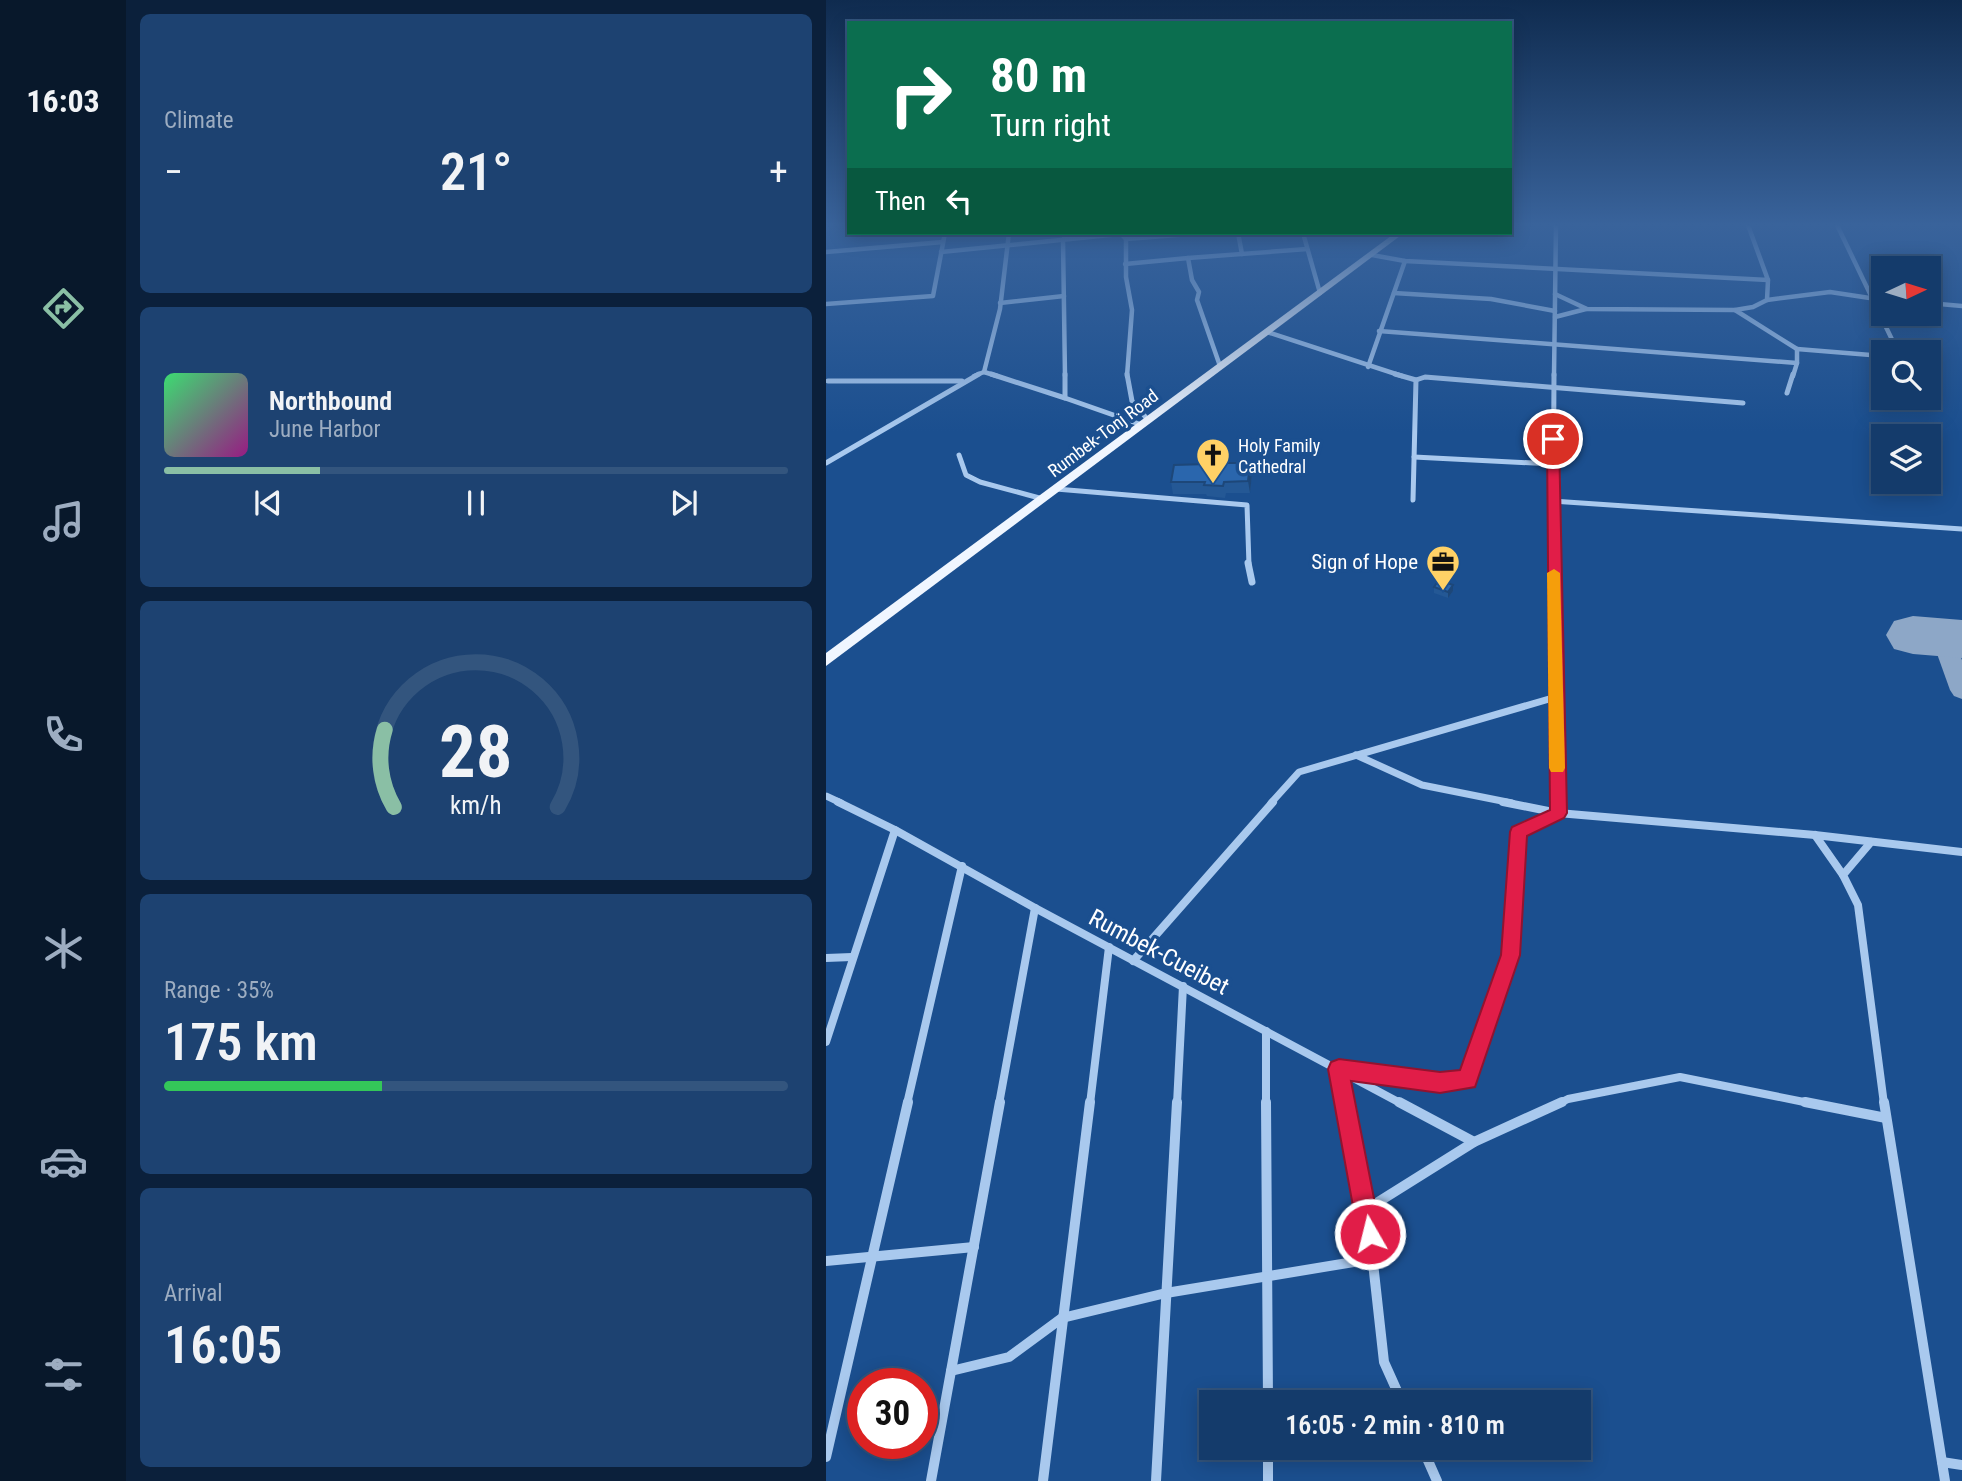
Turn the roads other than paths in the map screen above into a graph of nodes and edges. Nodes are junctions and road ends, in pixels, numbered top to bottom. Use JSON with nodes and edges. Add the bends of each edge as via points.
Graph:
{"nodes":[{"id":1,"x":933,"y":294,"type":"edge"},
{"id":2,"x":1001,"y":294,"type":"edge"},
{"id":3,"x":1130,"y":294,"type":"edge"},
{"id":4,"x":1198,"y":294,"type":"edge"},
{"id":5,"x":1318,"y":294,"type":"edge"},
{"id":6,"x":1394,"y":294,"type":"edge"},
{"id":7,"x":1412,"y":294,"type":"edge"},
{"id":8,"x":1555,"y":294,"type":"joint"},
{"id":9,"x":1767,"y":294,"type":"edge"},
{"id":10,"x":1813,"y":294,"type":"edge"},
{"id":11,"x":1843,"y":294,"type":"edge"},
{"id":12,"x":1064,"y":296,"type":"joint"},
{"id":13,"x":1871,"y":299,"type":"edge"},
{"id":14,"x":1767,"y":300,"type":"junction"},
{"id":15,"x":1000,"y":303,"type":"junction"},
{"id":16,"x":826,"y":304,"type":"edge"},
{"id":17,"x":1941,"y":304,"type":"edge"},
{"id":18,"x":1962,"y":306,"type":"edge"},
{"id":19,"x":1587,"y":309,"type":"junction"},
{"id":20,"x":1735,"y":310,"type":"junction"},
{"id":21,"x":1555,"y":314,"type":"junction"},
{"id":22,"x":1379,"y":331,"type":"junction"},
{"id":23,"x":1267,"y":332,"type":"junction"},
{"id":24,"x":1554,"y":345,"type":"junction"},
{"id":25,"x":1797,"y":349,"type":"junction"},
{"id":26,"x":1871,"y":355,"type":"edge"},
{"id":27,"x":1797,"y":363,"type":"junction"},
{"id":28,"x":1220,"y":366,"type":"junction"},
{"id":29,"x":1368,"y":367,"type":"junction"},
{"id":30,"x":984,"y":372,"type":"junction"},
{"id":31,"x":1416,"y":380,"type":"junction"},
{"id":32,"x":828,"y":381,"type":"dead end"},
{"id":33,"x":963,"y":381,"type":"junction"},
{"id":34,"x":1554,"y":389,"type":"junction"},
{"id":35,"x":1787,"y":393,"type":"dead end"},
{"id":36,"x":1065,"y":398,"type":"junction"},
{"id":37,"x":1743,"y":403,"type":"dead end"},
{"id":38,"x":1145,"y":422,"type":"junction"},
{"id":39,"x":959,"y":455,"type":"dead end"},
{"id":40,"x":1414,"y":457,"type":"junction"},
{"id":41,"x":826,"y":463,"type":"edge"},
{"id":42,"x":1553,"y":464,"type":"junction"},
{"id":43,"x":1056,"y":489,"type":"junction"},
{"id":44,"x":1043,"y":499,"type":"junction"},
{"id":45,"x":1413,"y":500,"type":"dead end"},
{"id":46,"x":1552,"y":501,"type":"junction"},
{"id":47,"x":1962,"y":529,"type":"edge"},
{"id":48,"x":1252,"y":582,"type":"dead end"},
{"id":49,"x":826,"y":661,"type":"edge"},
{"id":50,"x":1556,"y":697,"type":"junction"},
{"id":51,"x":1356,"y":755,"type":"junction"},
{"id":52,"x":826,"y":796,"type":"edge"},
{"id":53,"x":1558,"y":813,"type":"junction"},
{"id":54,"x":895,"y":830,"type":"junction"},
{"id":55,"x":1815,"y":835,"type":"junction"},
{"id":56,"x":1871,"y":842,"type":"junction"},
{"id":57,"x":1962,"y":852,"type":"edge"},
{"id":58,"x":962,"y":866,"type":"junction"},
{"id":59,"x":1843,"y":875,"type":"junction"},
{"id":60,"x":1035,"y":908,"type":"junction"},
{"id":61,"x":1109,"y":947,"type":"junction"},
{"id":62,"x":852,"y":957,"type":"junction"},
{"id":63,"x":826,"y":958,"type":"edge"},
{"id":64,"x":1133,"y":961,"type":"junction"},
{"id":65,"x":1183,"y":986,"type":"junction"},
{"id":66,"x":1266,"y":1031,"type":"junction"},
{"id":67,"x":826,"y":1042,"type":"edge"},
{"id":68,"x":1339,"y":1069,"type":"junction"},
{"id":69,"x":1886,"y":1118,"type":"junction"},
{"id":70,"x":1474,"y":1142,"type":"junction"},
{"id":71,"x":1367,"y":1209,"type":"junction"},
{"id":72,"x":974,"y":1247,"type":"junction"},
{"id":73,"x":872,"y":1256,"type":"junction"},
{"id":74,"x":1372,"y":1259,"type":"junction"},
{"id":75,"x":826,"y":1261,"type":"edge"},
{"id":76,"x":1267,"y":1276,"type":"junction"},
{"id":77,"x":1166,"y":1293,"type":"junction"},
{"id":78,"x":1062,"y":1318,"type":"junction"},
{"id":79,"x":951,"y":1371,"type":"junction"},
{"id":80,"x":1268,"y":1390,"type":"edge"},
{"id":81,"x":1397,"y":1390,"type":"edge"},
{"id":82,"x":826,"y":1457,"type":"edge"},
{"id":83,"x":1268,"y":1460,"type":"edge"},
{"id":84,"x":1428,"y":1460,"type":"edge"},
{"id":85,"x":1942,"y":1462,"type":"junction"},
{"id":86,"x":1962,"y":1465,"type":"edge"},
{"id":87,"x":931,"y":1481,"type":"edge"},
{"id":88,"x":1042,"y":1481,"type":"edge"},
{"id":89,"x":1156,"y":1481,"type":"edge"},
{"id":90,"x":1268,"y":1481,"type":"edge"},
{"id":91,"x":1437,"y":1481,"type":"edge"},
{"id":92,"x":1945,"y":1481,"type":"edge"}],
"edges":[{"from":1,"to":16,"type":"street"},
{"from":2,"to":15,"type":"street"},
{"from":3,"to":38,"type":"street","via":[[1126,370],[1132,401]]},
{"from":4,"to":28,"type":"street"},
{"from":5,"to":23,"type":"main road","name":"Rumbek-Tonj Road"},
{"from":6,"to":22,"type":"street"},
{"from":7,"to":21,"type":"street","via":[[1491,299]]},
{"from":8,"to":19,"type":"street"},
{"from":8,"to":21,"type":"street"},
{"from":9,"to":14,"type":"street"},
{"from":10,"to":14,"type":"street"},
{"from":11,"to":13,"type":"street"},
{"from":12,"to":15,"type":"street"},
{"from":12,"to":36,"type":"street"},
{"from":14,"to":20,"type":"street"},
{"from":15,"to":30,"type":"street"},
{"from":17,"to":18,"type":"street"},
{"from":19,"to":20,"type":"street"},
{"from":19,"to":21,"type":"street"},
{"from":20,"to":25,"type":"street"},
{"from":21,"to":24,"type":"street"},
{"from":22,"to":24,"type":"street"},
{"from":22,"to":29,"type":"street"},
{"from":23,"to":28,"type":"main road","name":"Rumbek-Tonj Road"},
{"from":23,"to":29,"type":"street"},
{"from":24,"to":27,"type":"street"},
{"from":24,"to":34,"type":"street"},
{"from":25,"to":26,"type":"street"},
{"from":25,"to":27,"type":"street"},
{"from":27,"to":35,"type":"street"},
{"from":28,"to":38,"type":"main road","name":"Rumbek-Tonj Road"},
{"from":29,"to":31,"type":"street"},
{"from":30,"to":33,"type":"street"},
{"from":30,"to":36,"type":"street"},
{"from":31,"to":34,"type":"street","via":[[1492,381]]},
{"from":31,"to":40,"type":"street"},
{"from":32,"to":33,"type":"street"},
{"from":33,"to":41,"type":"street"},
{"from":34,"to":37,"type":"street"},
{"from":34,"to":42,"type":"street"},
{"from":36,"to":38,"type":"street"},
{"from":38,"to":43,"type":"main road","name":"Rumbek-Tonj Road"},
{"from":39,"to":44,"type":"street","via":[[966,475]]},
{"from":40,"to":42,"type":"street"},
{"from":40,"to":45,"type":"street"},
{"from":42,"to":46,"type":"street"},
{"from":43,"to":44,"type":"main road","name":"Rumbek-Tonj Road"},
{"from":43,"to":48,"type":"street","via":[[1247,505]]},
{"from":44,"to":49,"type":"main road","name":"Rumbek-Tonj Road"},
{"from":46,"to":47,"type":"street"},
{"from":46,"to":50,"type":"street"},
{"from":50,"to":51,"type":"street"},
{"from":50,"to":53,"type":"street"},
{"from":51,"to":53,"type":"street","via":[[1422,785]]},
{"from":51,"to":64,"type":"street","via":[[1299,772]]},
{"from":52,"to":54,"type":"street","name":"Rumbek-Cueibet"},
{"from":53,"to":55,"type":"street"},
{"from":53,"to":68,"type":"street","via":[[1518,832],[1510,955],[1468,1080],[1440,1083]]},
{"from":54,"to":58,"type":"street","name":"Rumbek-Cueibet"},
{"from":54,"to":62,"type":"street"},
{"from":55,"to":56,"type":"street"},
{"from":55,"to":59,"type":"street"},
{"from":56,"to":57,"type":"street"},
{"from":56,"to":59,"type":"street"},
{"from":58,"to":60,"type":"street","name":"Rumbek-Cueibet"},
{"from":58,"to":73,"type":"street"},
{"from":59,"to":69,"type":"street","via":[[1858,905]]},
{"from":60,"to":61,"type":"street","name":"Rumbek-Cueibet"},
{"from":60,"to":72,"type":"street"},
{"from":61,"to":64,"type":"street","name":"Rumbek-Cueibet"},
{"from":61,"to":78,"type":"street"},
{"from":62,"to":63,"type":"street"},
{"from":62,"to":67,"type":"street"},
{"from":64,"to":65,"type":"street","name":"Rumbek-Cueibet"},
{"from":65,"to":66,"type":"street","name":"Rumbek-Cueibet"},
{"from":65,"to":77,"type":"street"},
{"from":66,"to":68,"type":"street","name":"Rumbek-Cueibet"},
{"from":66,"to":76,"type":"street"},
{"from":68,"to":70,"type":"street","name":"Rumbek-Cueibet"},
{"from":68,"to":71,"type":"street"},
{"from":69,"to":70,"type":"street","via":[[1680,1077],[1568,1099]]},
{"from":69,"to":85,"type":"street"},
{"from":70,"to":71,"type":"street"},
{"from":71,"to":74,"type":"street"},
{"from":72,"to":73,"type":"street"},
{"from":72,"to":79,"type":"street"},
{"from":73,"to":75,"type":"street"},
{"from":73,"to":82,"type":"street"},
{"from":74,"to":76,"type":"street"},
{"from":74,"to":81,"type":"street","via":[[1384,1362]]},
{"from":76,"to":77,"type":"street"},
{"from":76,"to":80,"type":"street"},
{"from":77,"to":78,"type":"street"},
{"from":77,"to":89,"type":"street"},
{"from":78,"to":79,"type":"street","via":[[1009,1357]]},
{"from":78,"to":88,"type":"street"},
{"from":79,"to":87,"type":"street"},
{"from":83,"to":90,"type":"street"},
{"from":84,"to":91,"type":"street"},
{"from":85,"to":86,"type":"street"},
{"from":85,"to":92,"type":"street"}]}
